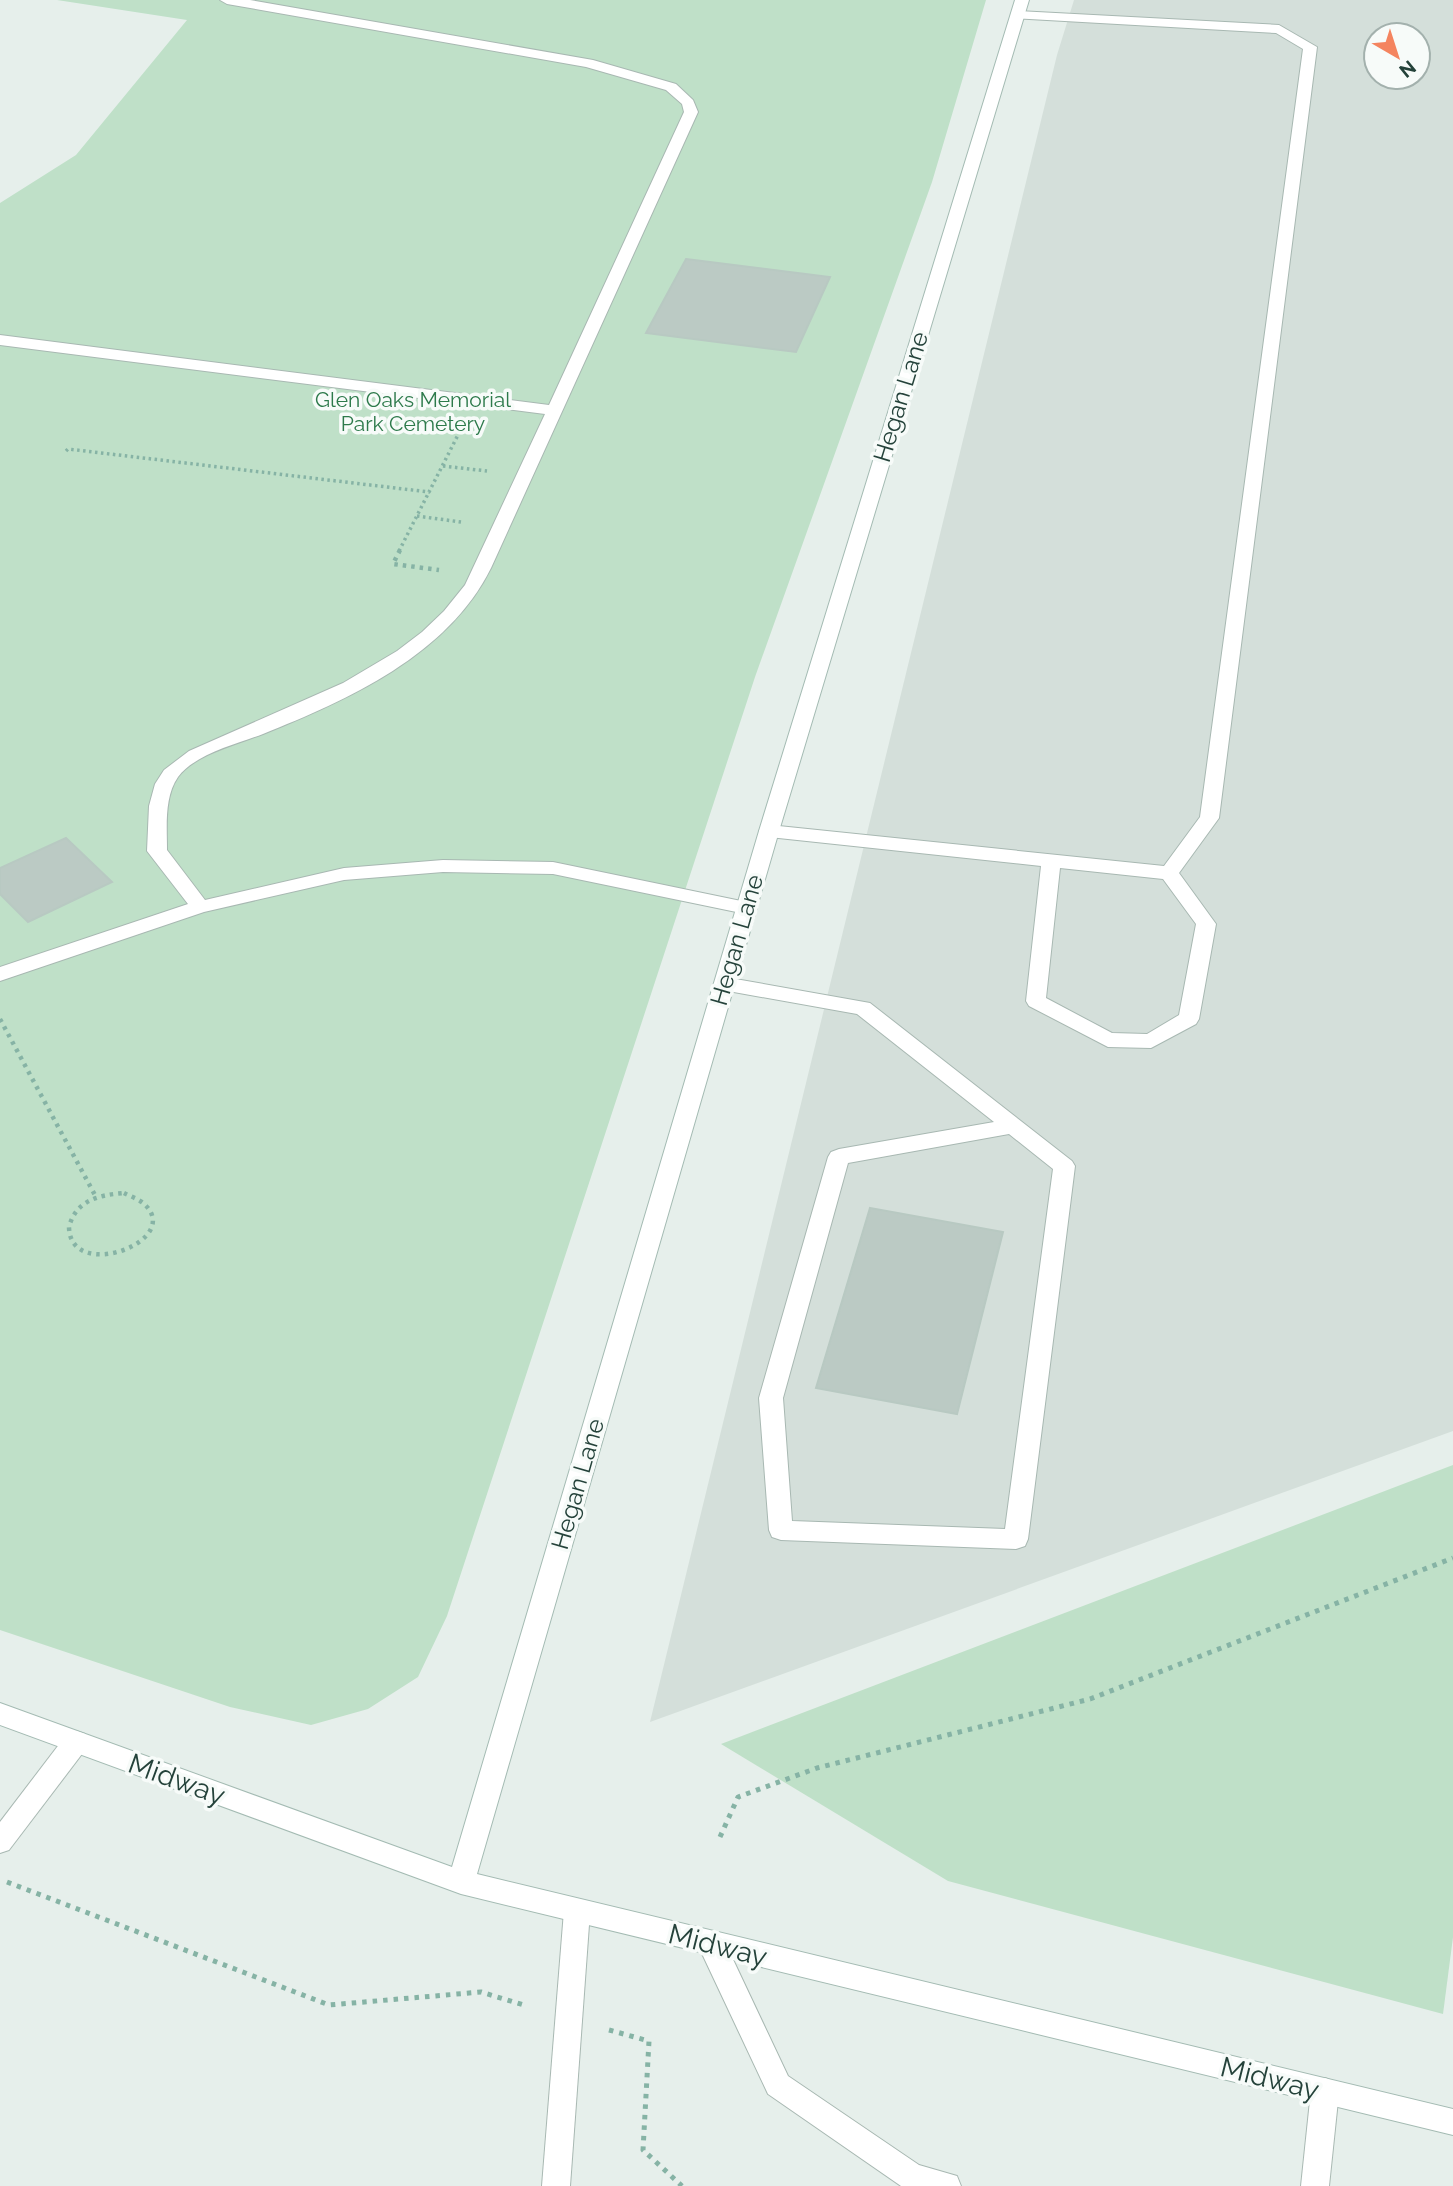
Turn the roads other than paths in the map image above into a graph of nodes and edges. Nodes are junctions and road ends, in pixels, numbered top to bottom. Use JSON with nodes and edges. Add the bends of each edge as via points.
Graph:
{"nodes":[{"id":1,"x":227,"y":0,"type":"edge"},
{"id":2,"x":1020,"y":7,"type":"edge"},
{"id":3,"x":0,"y":340,"type":"edge"},
{"id":4,"x":554,"y":410,"type":"junction"},
{"id":5,"x":769,"y":831,"type":"junction"},
{"id":6,"x":1051,"y":860,"type":"junction"},
{"id":7,"x":1169,"y":873,"type":"junction"},
{"id":8,"x":200,"y":906,"type":"junction"},
{"id":9,"x":746,"y":908,"type":"junction"},
{"id":10,"x":0,"y":974,"type":"edge"},
{"id":11,"x":724,"y":984,"type":"junction"},
{"id":12,"x":1013,"y":1125,"type":"junction"},
{"id":13,"x":0,"y":1714,"type":"edge"},
{"id":14,"x":76,"y":1742,"type":"junction"},
{"id":15,"x":0,"y":1842,"type":"edge"},
{"id":16,"x":461,"y":1882,"type":"junction"},
{"id":17,"x":577,"y":1911,"type":"junction"},
{"id":18,"x":711,"y":1943,"type":"junction"},
{"id":19,"x":1325,"y":2091,"type":"junction"},
{"id":20,"x":1453,"y":2122,"type":"edge"},
{"id":21,"x":556,"y":2186,"type":"edge"},
{"id":22,"x":947,"y":2186,"type":"edge"},
{"id":23,"x":1315,"y":2186,"type":"edge"}],
"edges":[{"from":1,"to":4,"type":"street","via":[[588,63],[671,87],[688,103],[691,112]]},
{"from":2,"to":5,"type":"street","name":"Hegan Lane"},
{"from":2,"to":7,"type":"street","via":[[1279,29],[1310,47],[1209,818]]},
{"from":3,"to":4,"type":"street"},
{"from":4,"to":8,"type":"street","via":[[470,590],[433,632],[325,700],[178,766],[160,791],[157,851]]},
{"from":5,"to":6,"type":"street"},
{"from":5,"to":9,"type":"street","name":"Hegan Lane"},
{"from":6,"to":7,"type":"street"},
{"from":6,"to":7,"type":"street","via":[[1036,1001],[1108,1040],[1151,1041],[1189,1018],[1206,925]]},
{"from":8,"to":9,"type":"street","via":[[344,874],[443,866],[553,868]]},
{"from":8,"to":10,"type":"street"},
{"from":9,"to":11,"type":"street","name":"Hegan Lane"},
{"from":11,"to":12,"type":"street","via":[[863,1008]]},
{"from":11,"to":16,"type":"street","name":"Hegan Lane"},
{"from":12,"to":12,"type":"street","via":[[1064,1166],[1016,1539],[780,1530],[771,1398],[839,1157]]},
{"from":13,"to":14,"type":"street","name":"Midway"},
{"from":14,"to":15,"type":"street"},
{"from":14,"to":16,"type":"street","name":"Midway"},
{"from":16,"to":17,"type":"street","name":"Midway"},
{"from":17,"to":18,"type":"street","name":"Midway"},
{"from":17,"to":21,"type":"street"},
{"from":18,"to":19,"type":"street","name":"Midway"},
{"from":18,"to":22,"type":"street","via":[[778,2085],[912,2177]]},
{"from":19,"to":20,"type":"street","name":"Midway"},
{"from":19,"to":23,"type":"street"}]}
